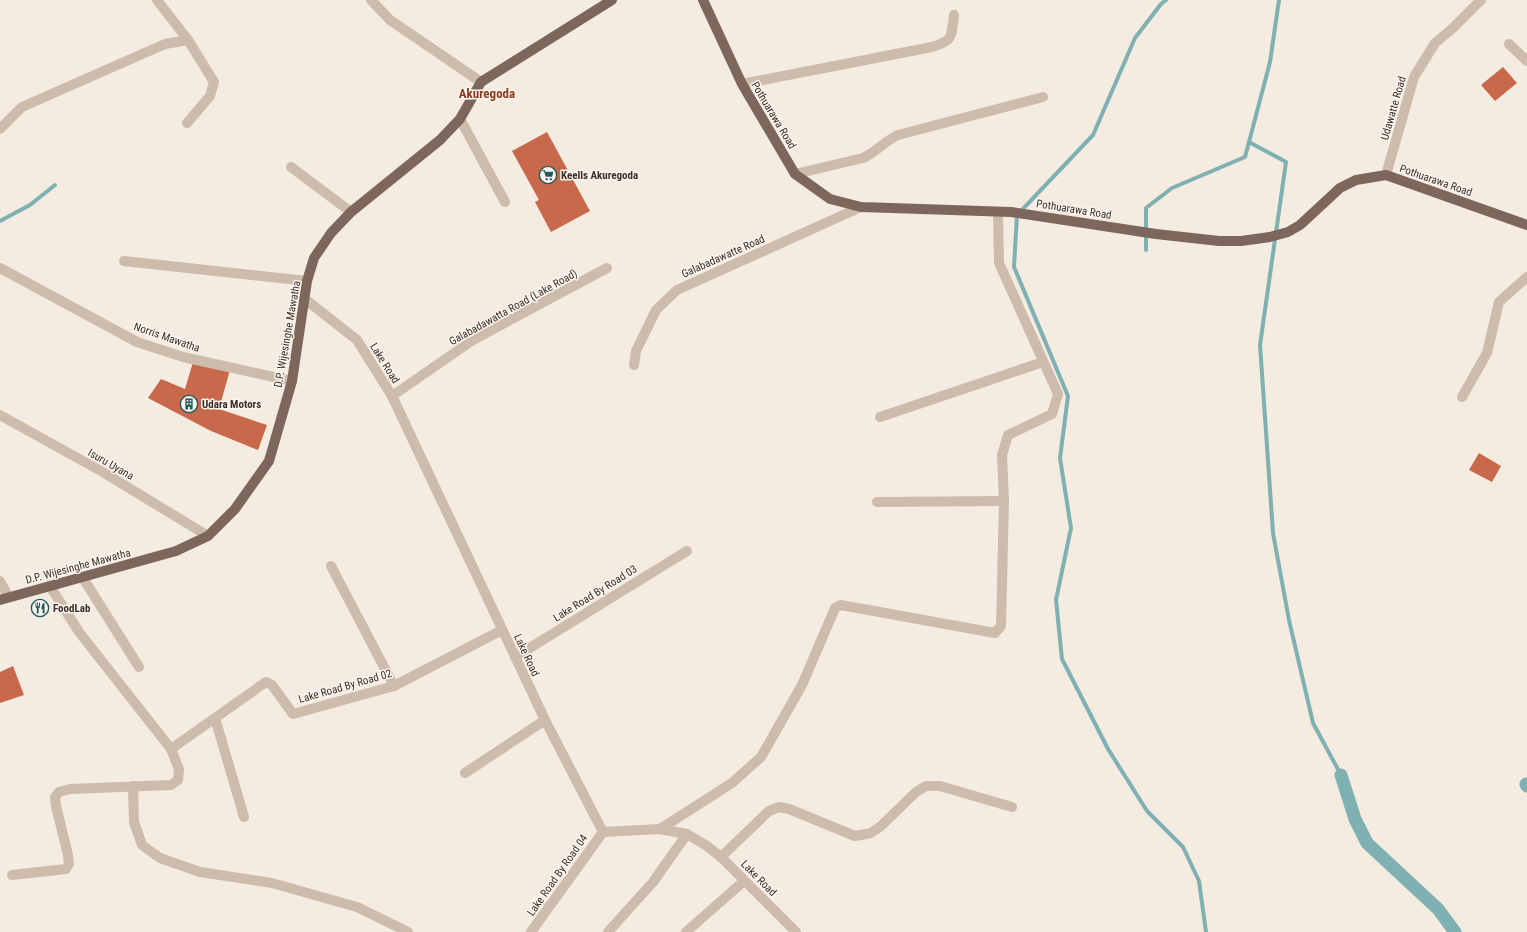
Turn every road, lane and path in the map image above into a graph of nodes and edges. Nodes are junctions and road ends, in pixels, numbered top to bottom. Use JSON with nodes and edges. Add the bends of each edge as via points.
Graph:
{"nodes":[{"id":1,"x":157,"y":0,"type":"edge"},
{"id":2,"x":371,"y":0,"type":"edge"},
{"id":3,"x":612,"y":0,"type":"edge"},
{"id":4,"x":703,"y":0,"type":"edge"},
{"id":5,"x":1481,"y":0,"type":"edge"},
{"id":6,"x":954,"y":15,"type":"dead end"},
{"id":7,"x":188,"y":40,"type":"junction"},
{"id":8,"x":1509,"y":44,"type":"dead end"},
{"id":9,"x":1527,"y":61,"type":"edge"},
{"id":10,"x":481,"y":82,"type":"junction"},
{"id":11,"x":742,"y":84,"type":"junction"},
{"id":12,"x":1043,"y":97,"type":"dead end"},
{"id":13,"x":460,"y":119,"type":"junction"},
{"id":14,"x":187,"y":123,"type":"dead end"},
{"id":15,"x":0,"y":129,"type":"edge"},
{"id":16,"x":291,"y":167,"type":"dead end"},
{"id":17,"x":795,"y":174,"type":"junction"},
{"id":18,"x":1386,"y":175,"type":"junction"},
{"id":19,"x":505,"y":202,"type":"dead end"},
{"id":20,"x":861,"y":207,"type":"junction"},
{"id":21,"x":351,"y":212,"type":"junction"},
{"id":22,"x":998,"y":212,"type":"junction"},
{"id":23,"x":1527,"y":224,"type":"edge"},
{"id":24,"x":124,"y":261,"type":"dead end"},
{"id":25,"x":0,"y":268,"type":"edge"},
{"id":26,"x":608,"y":268,"type":"dead end"},
{"id":27,"x":1527,"y":277,"type":"edge"},
{"id":28,"x":307,"y":281,"type":"junction"},
{"id":29,"x":305,"y":299,"type":"junction"},
{"id":30,"x":1043,"y":362,"type":"junction"},
{"id":31,"x":634,"y":365,"type":"dead end"},
{"id":32,"x":292,"y":381,"type":"junction"},
{"id":33,"x":392,"y":396,"type":"junction"},
{"id":34,"x":1462,"y":397,"type":"dead end"},
{"id":35,"x":0,"y":415,"type":"edge"},
{"id":36,"x":880,"y":417,"type":"dead end"},
{"id":37,"x":877,"y":502,"type":"dead end"},
{"id":38,"x":1004,"y":502,"type":"junction"},
{"id":39,"x":208,"y":536,"type":"junction"},
{"id":40,"x":687,"y":550,"type":"dead end"},
{"id":41,"x":331,"y":566,"type":"dead end"},
{"id":42,"x":82,"y":578,"type":"junction"},
{"id":43,"x":0,"y":581,"type":"edge"},
{"id":44,"x":50,"y":586,"type":"junction"},
{"id":45,"x":4,"y":598,"type":"edge"},
{"id":46,"x":502,"y":630,"type":"junction"},
{"id":47,"x":515,"y":657,"type":"junction"},
{"id":48,"x":139,"y":667,"type":"dead end"},
{"id":49,"x":394,"y":686,"type":"junction"},
{"id":50,"x":215,"y":718,"type":"junction"},
{"id":51,"x":545,"y":720,"type":"junction"},
{"id":52,"x":171,"y":749,"type":"junction"},
{"id":53,"x":465,"y":773,"type":"dead end"},
{"id":54,"x":133,"y":786,"type":"junction"},
{"id":55,"x":1012,"y":807,"type":"dead end"},
{"id":56,"x":244,"y":817,"type":"dead end"},
{"id":57,"x":660,"y":829,"type":"junction"},
{"id":58,"x":603,"y":832,"type":"junction"},
{"id":59,"x":687,"y":834,"type":"junction"},
{"id":60,"x":721,"y":857,"type":"junction"},
{"id":61,"x":12,"y":875,"type":"dead end"},
{"id":62,"x":744,"y":881,"type":"junction"},
{"id":63,"x":793,"y":931,"type":"edge"},
{"id":64,"x":408,"y":932,"type":"edge"},
{"id":65,"x":531,"y":932,"type":"edge"},
{"id":66,"x":608,"y":932,"type":"edge"},
{"id":67,"x":686,"y":932,"type":"edge"}],
"edges":[{"from":1,"to":7,"type":"street"},
{"from":2,"to":10,"type":"street","via":[[390,20]]},
{"from":3,"to":10,"type":"main road"},
{"from":4,"to":11,"type":"main road","name":"Pothuarawa Road"},
{"from":5,"to":18,"type":"street","name":"Udawatte Road","via":[[1435,43],[1414,77]]},
{"from":6,"to":11,"type":"street","via":[[951,36],[946,42],[932,47]]},
{"from":7,"to":14,"type":"street","via":[[214,82],[210,96]]},
{"from":7,"to":15,"type":"street","via":[[165,44],[22,107]]},
{"from":8,"to":9,"type":"street"},
{"from":10,"to":13,"type":"main road","name":"D.P. Wijesinghe Mawatha"},
{"from":11,"to":17,"type":"main road","name":"Pothuarawa Road"},
{"from":12,"to":17,"type":"street","via":[[898,135],[864,158]]},
{"from":13,"to":19,"type":"street"},
{"from":13,"to":21,"type":"main road","name":"D.P. Wijesinghe Mawatha","via":[[440,140]]},
{"from":16,"to":21,"type":"street"},
{"from":17,"to":20,"type":"main road","name":"Pothuarawa Road","via":[[830,198]]},
{"from":18,"to":22,"type":"main road","name":"Pothuarawa Road","via":[[1356,180],[1340,188],[1300,225],[1288,232],[1241,241],[1156,234],[1039,215]]},
{"from":18,"to":23,"type":"main road","name":"Pothuarawa Road"},
{"from":20,"to":22,"type":"main road","name":"Pothuarawa Road"},
{"from":20,"to":31,"type":"street","name":"Galabadawatte Road","via":[[676,290],[656,310],[636,351]]},
{"from":21,"to":28,"type":"main road","name":"D.P. Wijesinghe Mawatha","via":[[331,233],[314,258]]},
{"from":22,"to":30,"type":"street","via":[[999,263]]},
{"from":24,"to":28,"type":"street"},
{"from":25,"to":32,"type":"street","name":"Norris Mawatha","via":[[137,342],[183,357]]},
{"from":26,"to":33,"type":"street","name":"Galabadawatta Road (Lake Road)","via":[[473,340]]},
{"from":27,"to":34,"type":"street","via":[[1499,302],[1487,353]]},
{"from":28,"to":29,"type":"main road","name":"D.P. Wijesinghe Mawatha"},
{"from":29,"to":32,"type":"main road","name":"D.P. Wijesinghe Mawatha"},
{"from":29,"to":33,"type":"street","name":"Lake Road","via":[[357,340]]},
{"from":30,"to":36,"type":"street"},
{"from":30,"to":38,"type":"street","via":[[1058,394],[1052,414],[1008,435],[1002,455]]},
{"from":32,"to":39,"type":"main road","name":"D.P. Wijesinghe Mawatha","via":[[269,461],[235,509]]},
{"from":33,"to":46,"type":"street","name":"Lake Road"},
{"from":35,"to":39,"type":"street","name":"Isuru Uyana","via":[[101,471]]},
{"from":37,"to":38,"type":"street"},
{"from":38,"to":57,"type":"street","via":[[1001,626],[995,633],[841,605],[835,608],[802,685],[761,757],[732,783]]},
{"from":39,"to":42,"type":"main road","name":"D.P. Wijesinghe Mawatha","via":[[176,550]]},
{"from":40,"to":47,"type":"street","name":"Lake Road By Road 03"},
{"from":41,"to":49,"type":"street"},
{"from":42,"to":44,"type":"main road","name":"D.P. Wijesinghe Mawatha"},
{"from":42,"to":48,"type":"street"},
{"from":43,"to":45,"type":"street"},
{"from":44,"to":45,"type":"main road","name":"D.P. Wijesinghe Mawatha"},
{"from":44,"to":52,"type":"street","via":[[79,632]]},
{"from":46,"to":47,"type":"street","name":"Lake Road"},
{"from":46,"to":49,"type":"street","name":"Lake Road By Road 02"},
{"from":47,"to":51,"type":"street","name":"Lake Road"},
{"from":49,"to":50,"type":"street","name":"Lake Road By Road 02","via":[[293,714],[272,685],[266,682]]},
{"from":50,"to":52,"type":"street","name":"Lake Road By Road 02"},
{"from":50,"to":56,"type":"street"},
{"from":51,"to":53,"type":"street"},
{"from":51,"to":58,"type":"street","name":"Lake Road"},
{"from":52,"to":54,"type":"street","via":[[179,769],[178,780],[171,785]]},
{"from":54,"to":61,"type":"street","via":[[70,789],[59,792],[55,797],[56,806],[69,864],[66,869]]},
{"from":54,"to":64,"type":"street","via":[[134,822],[142,845],[160,858],[200,872],[272,883],[357,907]]},
{"from":55,"to":60,"type":"street","via":[[940,786],[926,786],[916,792],[881,826],[871,833],[855,836],[779,807],[769,811]]},
{"from":57,"to":58,"type":"street","name":"Lake Road"},
{"from":57,"to":59,"type":"street","name":"Lake Road"},
{"from":58,"to":65,"type":"street","name":"Lake Road By Road 04"},
{"from":59,"to":60,"type":"street","name":"Lake Road"},
{"from":59,"to":66,"type":"street","via":[[653,882]]},
{"from":60,"to":62,"type":"street","name":"Lake Road"},
{"from":62,"to":63,"type":"street","name":"Lake Road"},
{"from":62,"to":67,"type":"street"}]}
